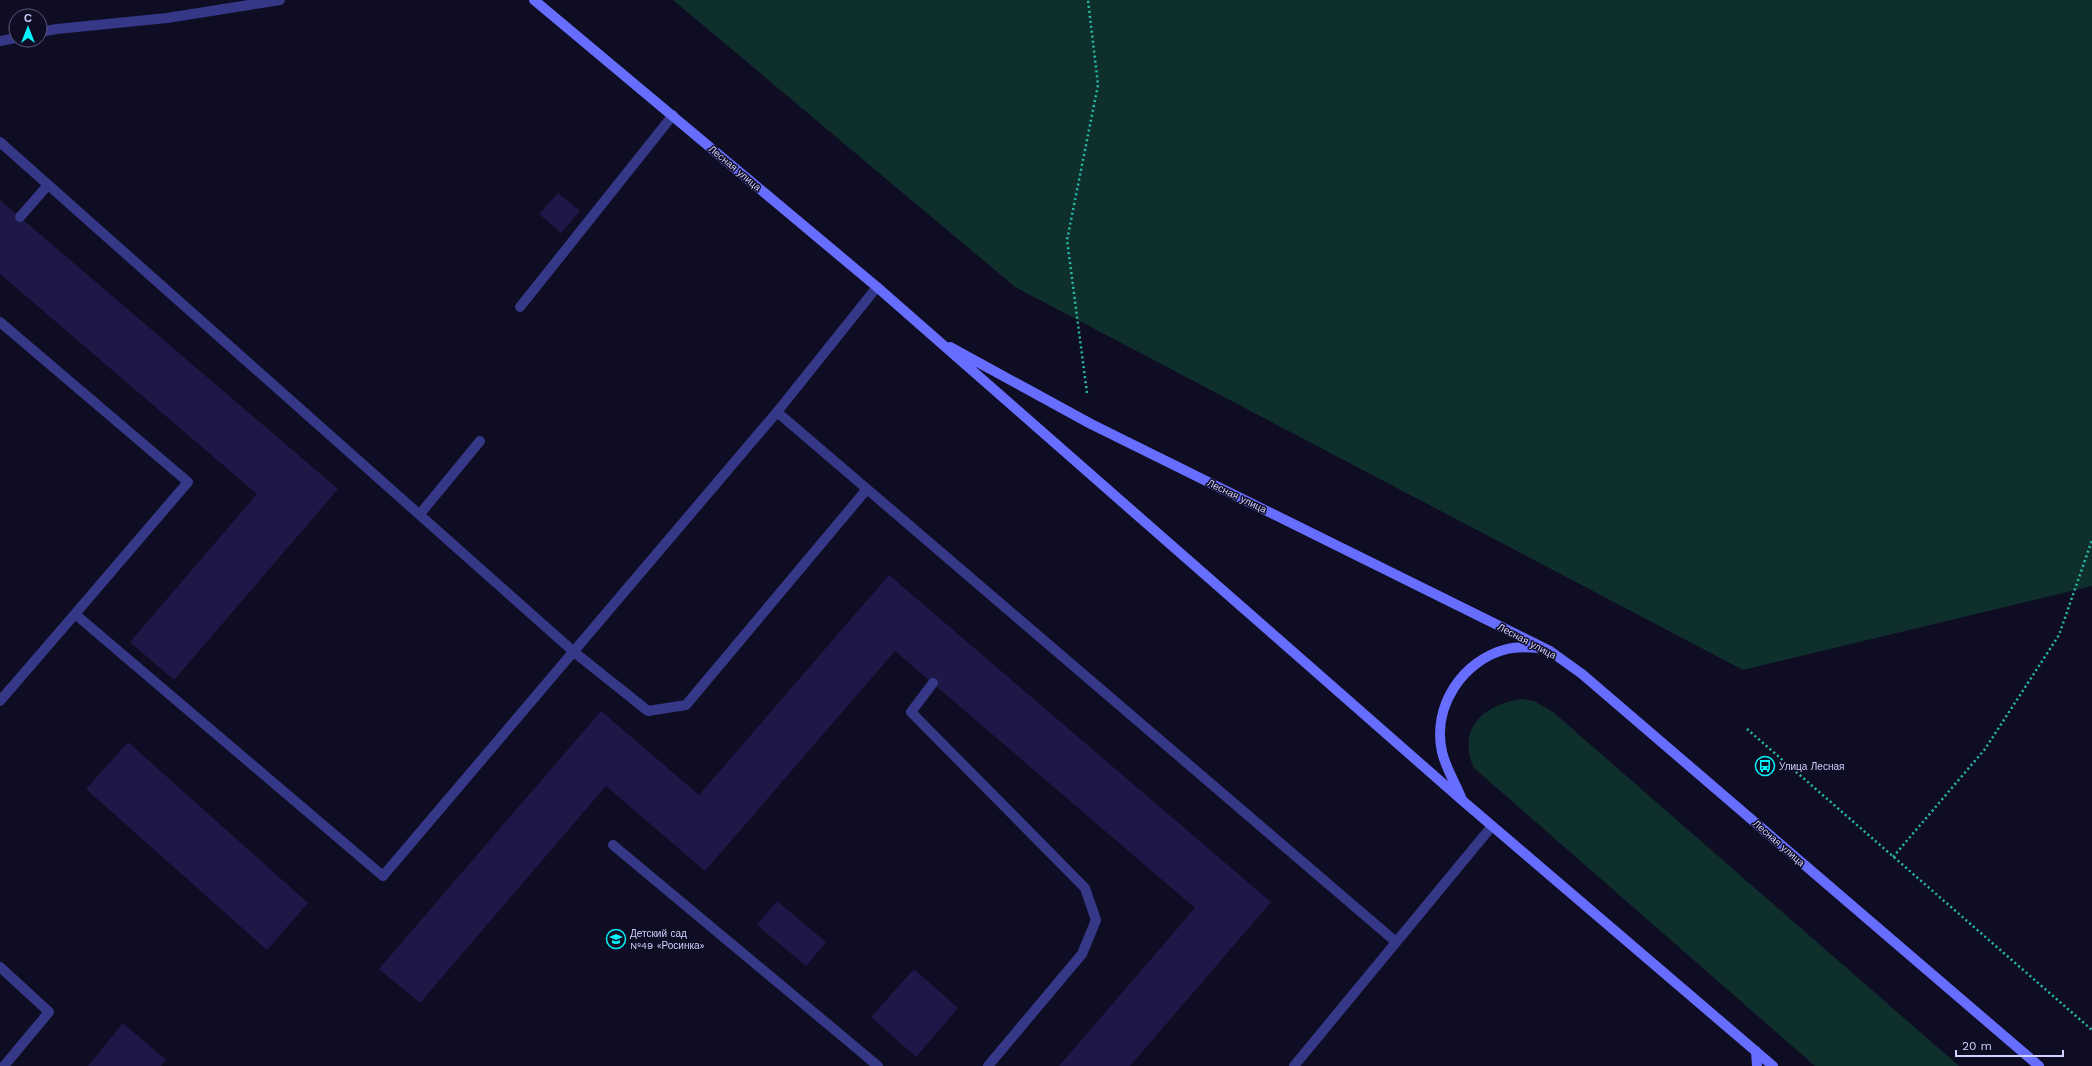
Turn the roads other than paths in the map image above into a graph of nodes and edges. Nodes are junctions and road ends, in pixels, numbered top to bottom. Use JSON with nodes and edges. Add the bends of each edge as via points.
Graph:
{"nodes":[{"id":1,"x":280,"y":0,"type":"edge"},
{"id":2,"x":534,"y":0,"type":"edge"},
{"id":3,"x":48,"y":31,"type":"edge"},
{"id":4,"x":672,"y":115,"type":"junction"},
{"id":5,"x":0,"y":142,"type":"edge"},
{"id":6,"x":48,"y":185,"type":"junction"},
{"id":7,"x":20,"y":217,"type":"dead end"},
{"id":8,"x":877,"y":287,"type":"junction"},
{"id":9,"x":520,"y":308,"type":"dead end"},
{"id":10,"x":0,"y":322,"type":"edge"},
{"id":11,"x":934,"y":338,"type":"junction"},
{"id":12,"x":777,"y":412,"type":"junction"},
{"id":13,"x":480,"y":442,"type":"dead end"},
{"id":14,"x":867,"y":489,"type":"junction"},
{"id":15,"x":420,"y":514,"type":"junction"},
{"id":16,"x":75,"y":614,"type":"junction"},
{"id":17,"x":1550,"y":651,"type":"junction"},
{"id":18,"x":574,"y":652,"type":"junction"},
{"id":19,"x":933,"y":683,"type":"dead end"},
{"id":20,"x":0,"y":701,"type":"edge"},
{"id":21,"x":1463,"y":801,"type":"junction"},
{"id":22,"x":1492,"y":826,"type":"junction"},
{"id":23,"x":613,"y":845,"type":"dead end"},
{"id":24,"x":1396,"y":942,"type":"junction"},
{"id":25,"x":0,"y":967,"type":"edge"},
{"id":26,"x":1756,"y":1051,"type":"junction"},
{"id":27,"x":4,"y":1066,"type":"edge"},
{"id":28,"x":878,"y":1066,"type":"edge"},
{"id":29,"x":988,"y":1066,"type":"edge"},
{"id":30,"x":1294,"y":1066,"type":"edge"},
{"id":31,"x":1757,"y":1066,"type":"edge"},
{"id":32,"x":1773,"y":1066,"type":"edge"},
{"id":33,"x":2039,"y":1066,"type":"edge"}],
"edges":[{"from":1,"to":3,"type":"lane","via":[[167,18]]},
{"from":2,"to":4,"type":"main road","name":"Лесная улица"},
{"from":4,"to":8,"type":"main road","name":"Лесная улица"},
{"from":4,"to":9,"type":"lane"},
{"from":5,"to":6,"type":"lane"},
{"from":6,"to":7,"type":"lane"},
{"from":6,"to":15,"type":"lane"},
{"from":8,"to":11,"type":"main road","name":"Лесная улица"},
{"from":8,"to":12,"type":"lane"},
{"from":10,"to":16,"type":"lane","via":[[188,482]]},
{"from":11,"to":17,"type":"main road","name":"Лесная улица","via":[[1091,424]]},
{"from":11,"to":21,"type":"main road","name":"Лесная улица"},
{"from":12,"to":14,"type":"lane"},
{"from":12,"to":18,"type":"lane"},
{"from":13,"to":15,"type":"lane"},
{"from":14,"to":18,"type":"lane","via":[[686,705],[648,711]]},
{"from":14,"to":24,"type":"lane"},
{"from":15,"to":18,"type":"lane"},
{"from":16,"to":18,"type":"lane","via":[[383,876]]},
{"from":16,"to":20,"type":"lane"},
{"from":17,"to":21,"type":"main road","via":[[1524,647],[1507,649],[1491,655],[1464,674],[1453,688],[1441,718],[1440,736],[1442,752]]},
{"from":17,"to":33,"type":"main road","name":"Лесная улица","via":[[1582,674]]},
{"from":19,"to":29,"type":"lane","via":[[911,712],[1085,888],[1096,920],[1082,954]]},
{"from":21,"to":22,"type":"main road","name":"Лесная улица"},
{"from":22,"to":24,"type":"lane"},
{"from":22,"to":26,"type":"main road","name":"Лесная улица"},
{"from":23,"to":28,"type":"lane"},
{"from":24,"to":30,"type":"lane"},
{"from":25,"to":27,"type":"lane","via":[[49,1012]]},
{"from":26,"to":31,"type":"main road"},
{"from":26,"to":32,"type":"main road","name":"Лесная улица"}]}
